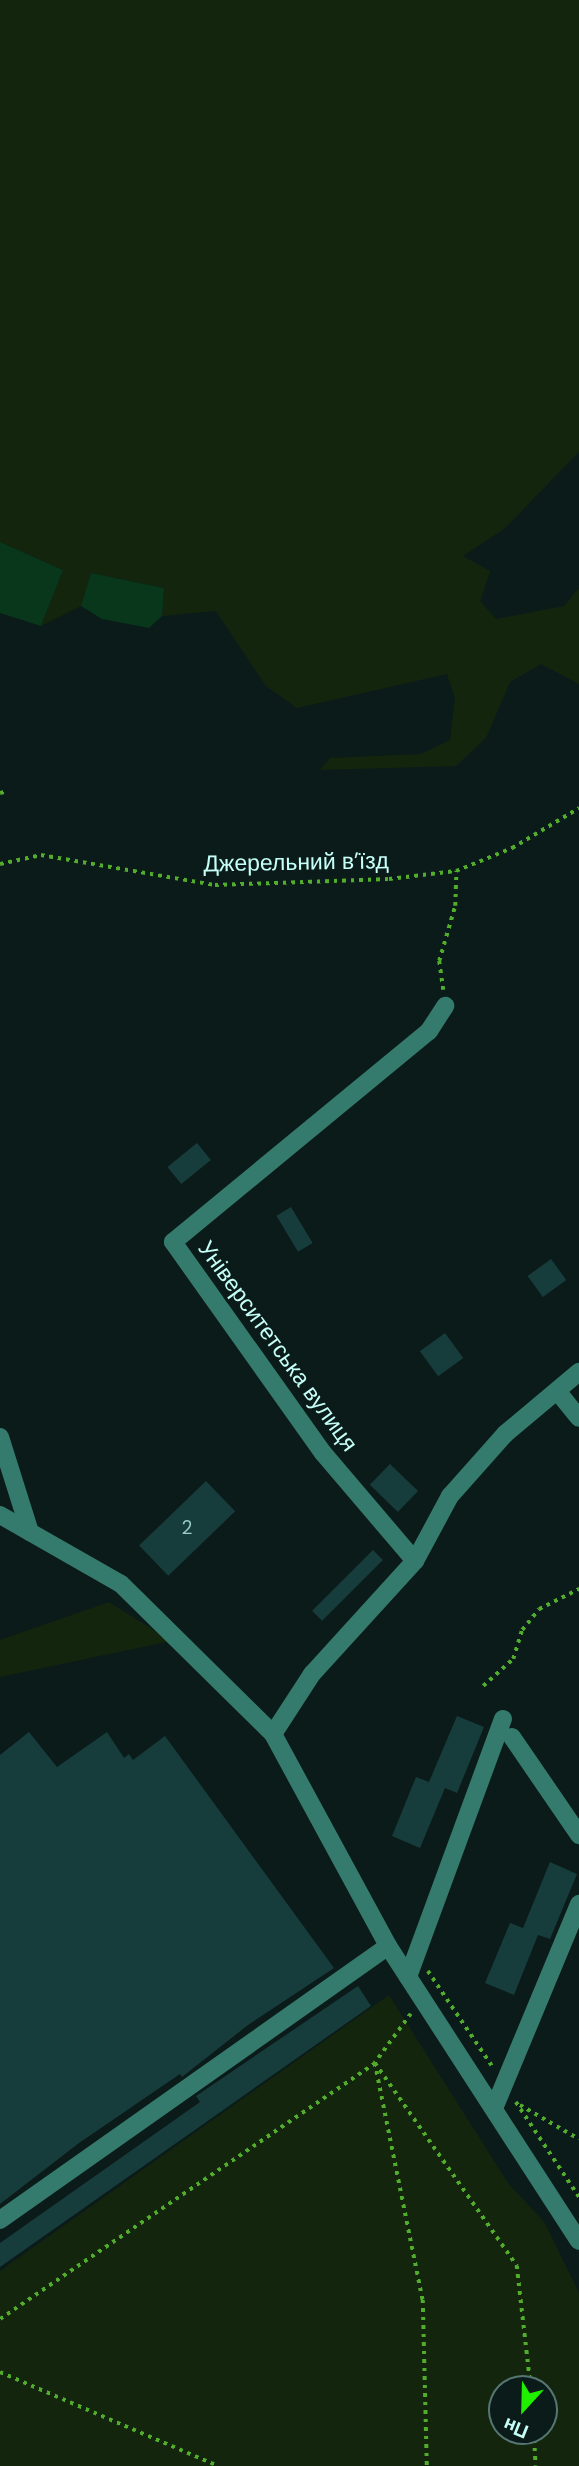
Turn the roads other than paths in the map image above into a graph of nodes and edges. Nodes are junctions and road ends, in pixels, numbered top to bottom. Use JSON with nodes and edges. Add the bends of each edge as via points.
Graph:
{"nodes":[{"id":1,"x":445,"y":1006,"type":"road end"},
{"id":2,"x":579,"y":1372,"type":"edge"},
{"id":3,"x":558,"y":1392,"type":"junction"},
{"id":4,"x":579,"y":1418,"type":"edge"},
{"id":5,"x":0,"y":1437,"type":"edge"},
{"id":6,"x":0,"y":1515,"type":"edge"},
{"id":7,"x":30,"y":1532,"type":"junction"},
{"id":8,"x":415,"y":1561,"type":"junction"},
{"id":9,"x":503,"y":1719,"type":"dead end"},
{"id":10,"x":273,"y":1734,"type":"junction"},
{"id":11,"x":512,"y":1737,"type":"dead end"},
{"id":12,"x":579,"y":1835,"type":"edge"},
{"id":13,"x":579,"y":1904,"type":"edge"},
{"id":14,"x":388,"y":1947,"type":"junction"},
{"id":15,"x":408,"y":1977,"type":"junction"},
{"id":16,"x":495,"y":2106,"type":"junction"},
{"id":17,"x":0,"y":2220,"type":"edge"},
{"id":18,"x":579,"y":2241,"type":"edge"}],
"edges":[{"from":1,"to":8,"type":"street","name":"Університетська вулиця","via":[[429,1031],[173,1242],[323,1453]]},
{"from":2,"to":3,"type":"street"},
{"from":3,"to":4,"type":"street"},
{"from":3,"to":8,"type":"street","via":[[505,1434],[450,1496]]},
{"from":5,"to":7,"type":"street"},
{"from":6,"to":7,"type":"street"},
{"from":7,"to":10,"type":"street","via":[[121,1584]]},
{"from":8,"to":10,"type":"street","via":[[312,1674]]},
{"from":9,"to":15,"type":"street"},
{"from":10,"to":14,"type":"street"},
{"from":11,"to":12,"type":"street"},
{"from":13,"to":16,"type":"street"},
{"from":14,"to":15,"type":"street"},
{"from":14,"to":17,"type":"street"},
{"from":15,"to":16,"type":"street"},
{"from":16,"to":18,"type":"street"}]}
